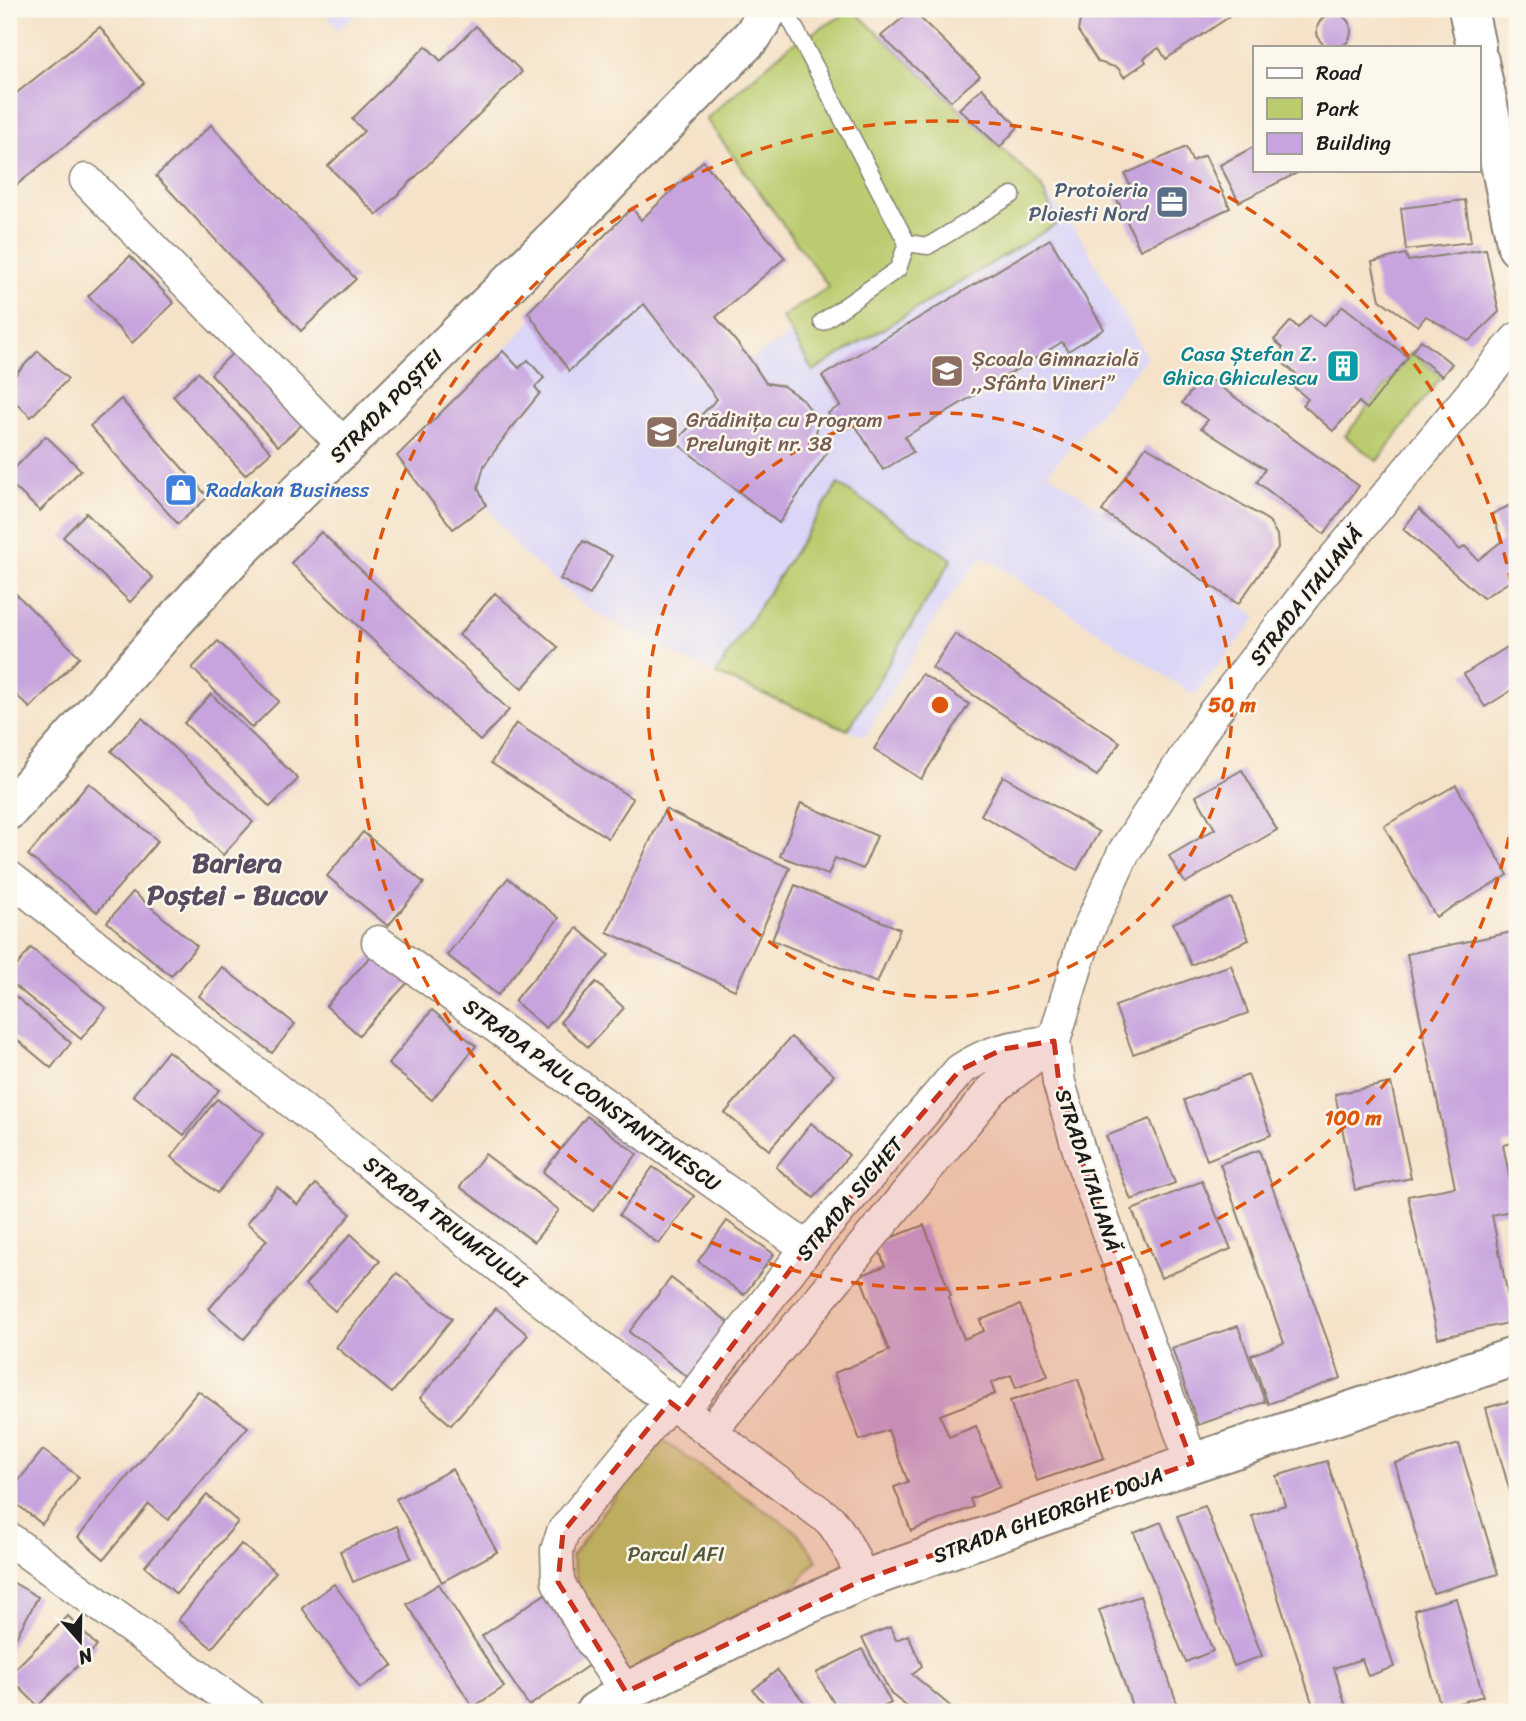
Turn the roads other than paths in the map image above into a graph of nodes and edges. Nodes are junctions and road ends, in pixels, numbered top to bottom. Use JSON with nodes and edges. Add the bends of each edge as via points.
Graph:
{"nodes":[{"id":1,"x":769,"y":9,"type":"edge"},
{"id":2,"x":785,"y":9,"type":"edge"},
{"id":3,"x":1468,"y":9,"type":"edge"},
{"id":4,"x":1476,"y":46,"type":"edge"},
{"id":5,"x":1480,"y":66,"type":"edge"},
{"id":6,"x":86,"y":180,"type":"dead end"},
{"id":7,"x":1012,"y":195,"type":"dead end"},
{"id":8,"x":907,"y":243,"type":"junction"},
{"id":9,"x":1517,"y":247,"type":"edge"},
{"id":10,"x":822,"y":322,"type":"dead end"},
{"id":11,"x":1517,"y":339,"type":"edge"},
{"id":12,"x":345,"y":446,"type":"junction"},
{"id":13,"x":9,"y":810,"type":"edge"},
{"id":14,"x":9,"y":877,"type":"edge"},
{"id":15,"x":378,"y":942,"type":"dead end"},
{"id":16,"x":1054,"y":1041,"type":"junction"},
{"id":17,"x":807,"y":1248,"type":"junction"},
{"id":18,"x":1517,"y":1356,"type":"edge"},
{"id":19,"x":676,"y":1406,"type":"junction"},
{"id":20,"x":710,"y":1432,"type":"junction"},
{"id":21,"x":1192,"y":1464,"type":"junction"},
{"id":22,"x":9,"y":1539,"type":"edge"},
{"id":23,"x":863,"y":1580,"type":"junction"},
{"id":24,"x":611,"y":1702,"type":"edge"},
{"id":25,"x":247,"y":1712,"type":"edge"}],
"edges":[{"from":1,"to":12,"type":"main road","name":"STRADA POȘTEI","via":[[753,35]]},
{"from":2,"to":8,"type":"lane"},
{"from":3,"to":4,"type":"main road"},
{"from":5,"to":9,"type":"main road"},
{"from":6,"to":12,"type":"street"},
{"from":7,"to":8,"type":"lane","via":[[928,246]]},
{"from":8,"to":10,"type":"lane","via":[[898,269]]},
{"from":11,"to":16,"type":"street","name":"STRADA ITALIANĂ","via":[[1314,583],[1212,715],[1124,852],[1085,937]]},
{"from":12,"to":13,"type":"main road","name":"STRADA POȘTEI","via":[[237,553]]},
{"from":14,"to":19,"type":"street","name":"STRADA TRIUMFULUI"},
{"from":15,"to":17,"type":"street","name":"STRADA PAUL CONSTANTINESCU"},
{"from":16,"to":17,"type":"street","name":"STRADA SIGHET","via":[[1003,1049],[960,1070]]},
{"from":16,"to":20,"type":"street","via":[[992,1090]]},
{"from":16,"to":21,"type":"street","name":"STRADA ITALIANĂ","via":[[1059,1083],[1083,1164]]},
{"from":17,"to":19,"type":"street","name":"STRADA SIGHET"},
{"from":18,"to":21,"type":"main road","name":"STRADA GHEORGHE DOJA"},
{"from":19,"to":20,"type":"street","name":"STRADA TRIUMFULUI"},
{"from":19,"to":24,"type":"street","name":"STRADA SIGHET","via":[[563,1532],[557,1550],[558,1582],[591,1641]]},
{"from":20,"to":23,"type":"street","name":"STRADA TRIUMFULUI","via":[[830,1520]]},
{"from":21,"to":23,"type":"main road","name":"STRADA GHEORGHE DOJA"},
{"from":22,"to":25,"type":"street"},
{"from":23,"to":24,"type":"main road","name":"STRADA GHEORGHE DOJA","via":[[754,1628]]}]}
